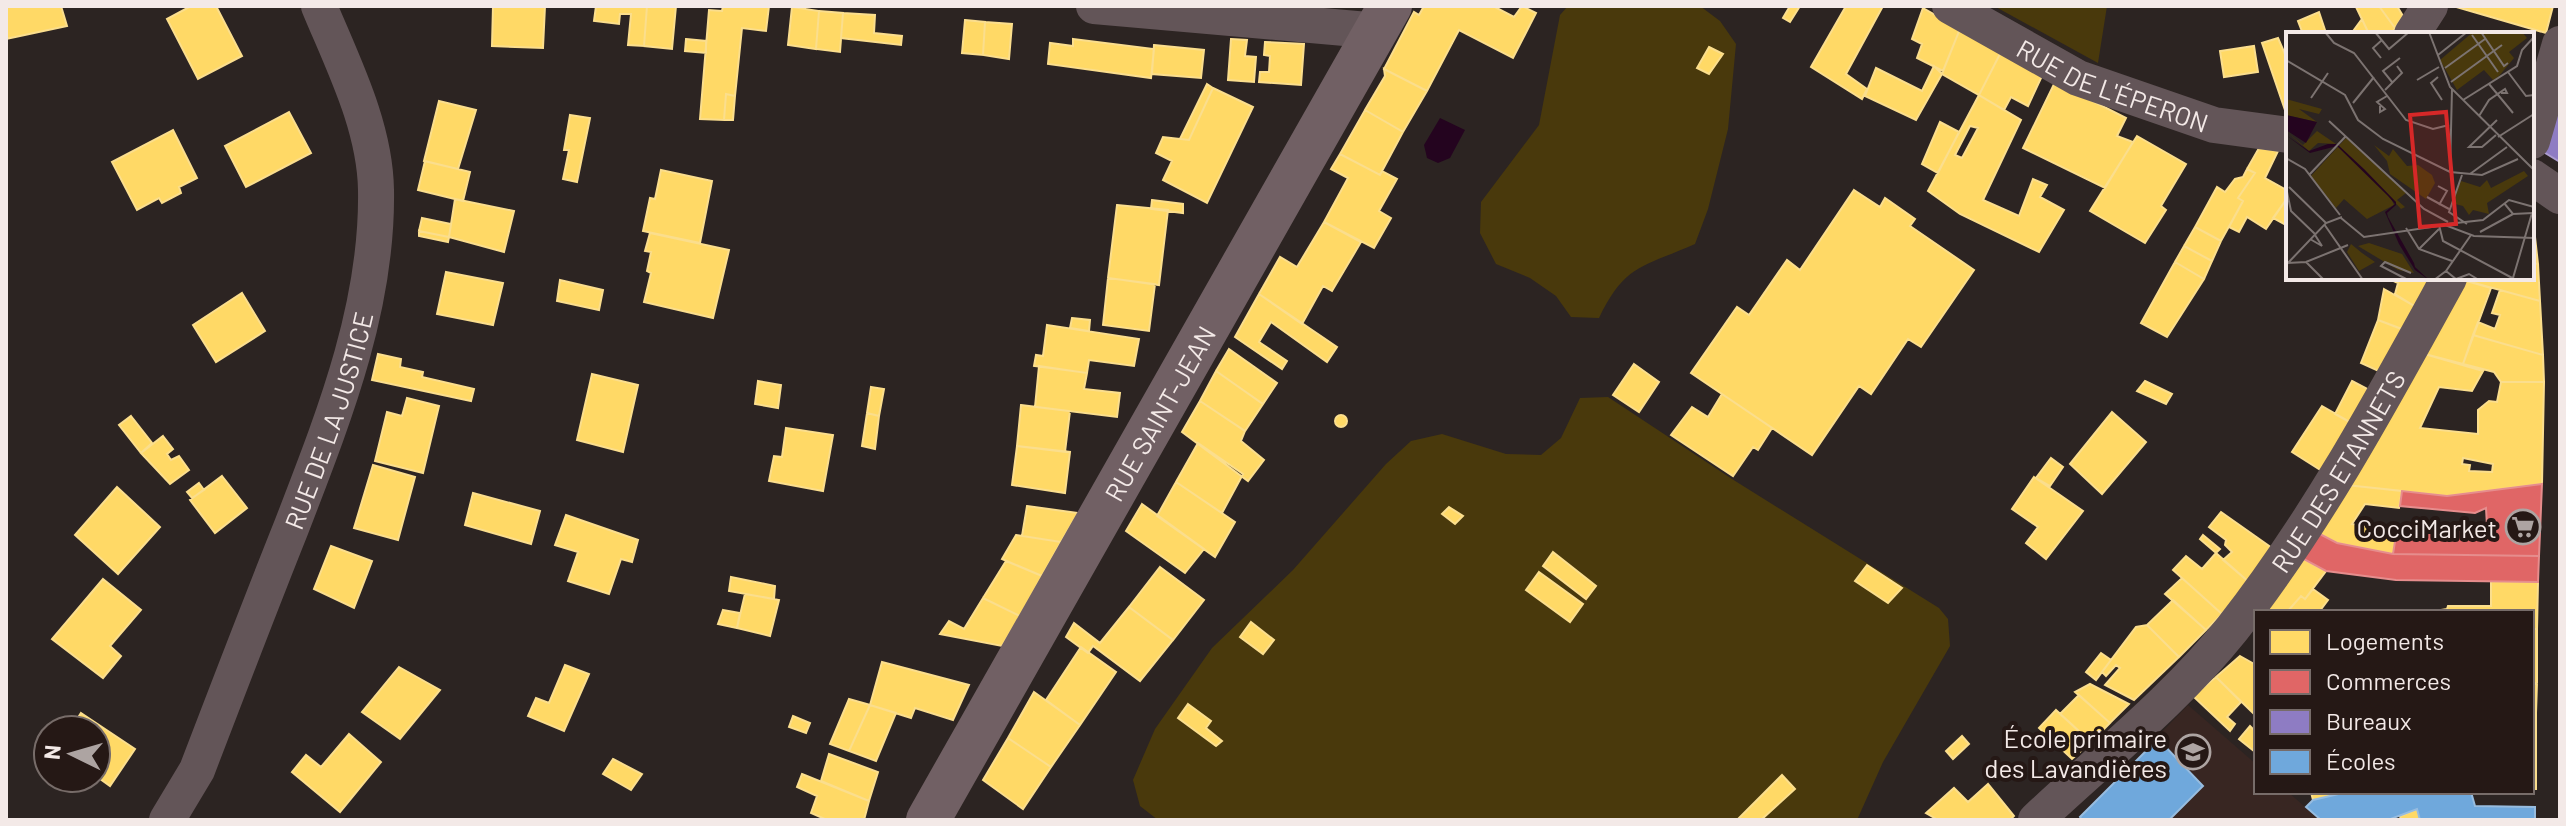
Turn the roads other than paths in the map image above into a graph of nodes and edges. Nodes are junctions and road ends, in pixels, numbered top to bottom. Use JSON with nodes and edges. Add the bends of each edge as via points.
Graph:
{"nodes":[{"id":1,"x":319,"y":6,"type":"edge"},
{"id":2,"x":1094,"y":6,"type":"edge"},
{"id":3,"x":1950,"y":6,"type":"edge"},
{"id":4,"x":2430,"y":6,"type":"edge"},
{"id":5,"x":1385,"y":18,"type":"edge"},
{"id":6,"x":2413,"y":32,"type":"edge"},
{"id":7,"x":2560,"y":44,"type":"edge"},
{"id":8,"x":2534,"y":134,"type":"edge"},
{"id":9,"x":2286,"y":135,"type":"edge"},
{"id":10,"x":2534,"y":178,"type":"edge"},
{"id":11,"x":2560,"y":196,"type":"edge"},
{"id":12,"x":2448,"y":280,"type":"edge"},
{"id":13,"x":167,"y":820,"type":"edge"},
{"id":14,"x":928,"y":820,"type":"edge"},
{"id":15,"x":2036,"y":820,"type":"edge"}],
"edges":[{"from":1,"to":13,"type":"street","name":"RUE DE LA JUSTICE","via":[[356,97],[374,175],[373,254],[359,335],[331,423],[197,770]]},
{"from":2,"to":5,"type":"street"},
{"from":3,"to":9,"type":"street","name":"RUE DE L'ÉPERON","via":[[2078,78],[2214,125]]},
{"from":4,"to":6,"type":"street"},
{"from":5,"to":14,"type":"street","name":"RUE SAINT-JEAN"},
{"from":7,"to":8,"type":"street"},
{"from":10,"to":11,"type":"street"},
{"from":12,"to":15,"type":"street","name":"RUE DES ETANNETS","via":[[2338,475],[2231,629]]}]}
